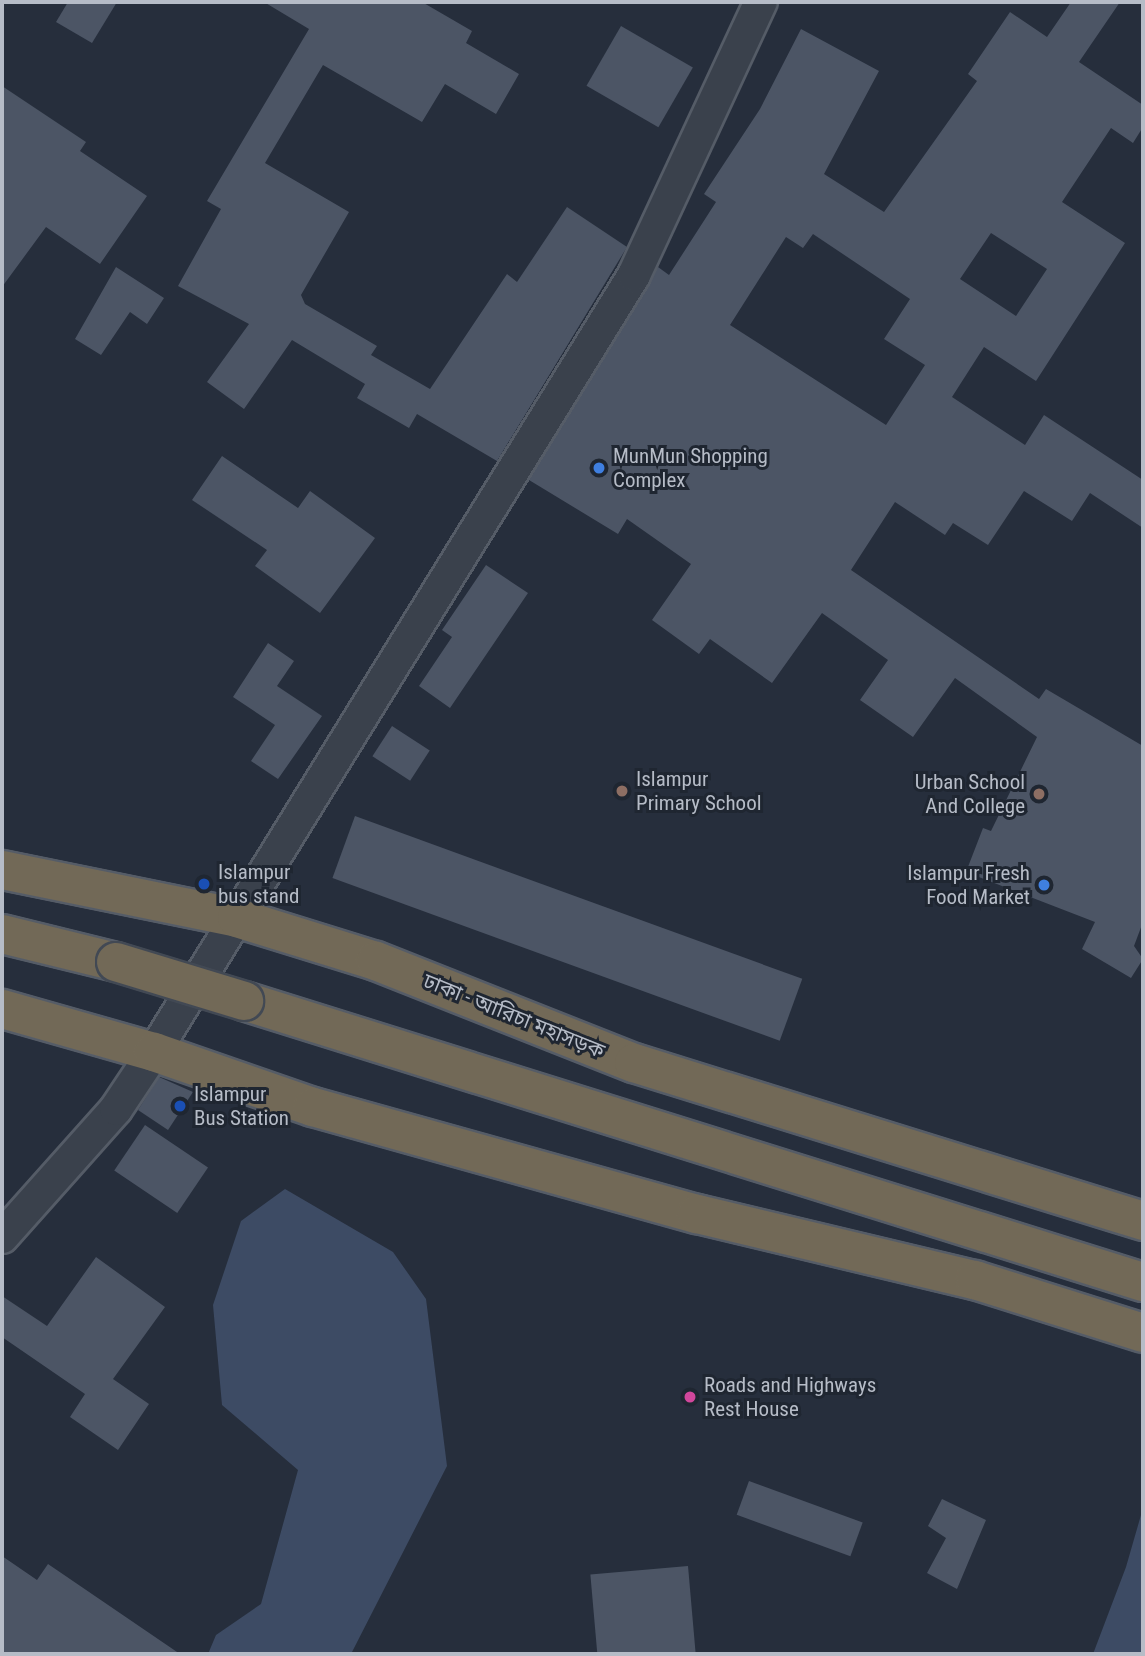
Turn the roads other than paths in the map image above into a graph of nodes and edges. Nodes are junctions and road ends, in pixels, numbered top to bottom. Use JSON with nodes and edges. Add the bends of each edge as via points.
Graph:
{"nodes":[{"id":1,"x":761,"y":2,"type":"edge"},
{"id":2,"x":2,"y":870,"type":"edge"},
{"id":3,"x":237,"y":918,"type":"junction"},
{"id":4,"x":2,"y":934,"type":"edge"},
{"id":5,"x":2,"y":1009,"type":"edge"},
{"id":6,"x":154,"y":1052,"type":"junction"},
{"id":7,"x":1143,"y":1221,"type":"edge"},
{"id":8,"x":2,"y":1237,"type":"edge"},
{"id":9,"x":1143,"y":1282,"type":"edge"},
{"id":10,"x":1143,"y":1333,"type":"edge"}],
"edges":[{"from":1,"to":3,"type":"street","via":[[635,275]]},
{"from":2,"to":3,"type":"highway","name":"ঢাকা - আরিচা মহাসড়ক"},
{"from":3,"to":6,"type":"street"},
{"from":3,"to":7,"type":"highway","name":"ঢাকা - আরিচা মহাসড়ক","via":[[376,961],[634,1063]]},
{"from":4,"to":9,"type":"highway","bridge":true,"via":[[244,1001]]},
{"from":5,"to":6,"type":"highway"},
{"from":6,"to":8,"type":"street","via":[[116,1109]]},
{"from":6,"to":10,"type":"highway","via":[[313,1107],[696,1214],[975,1280]]}]}
